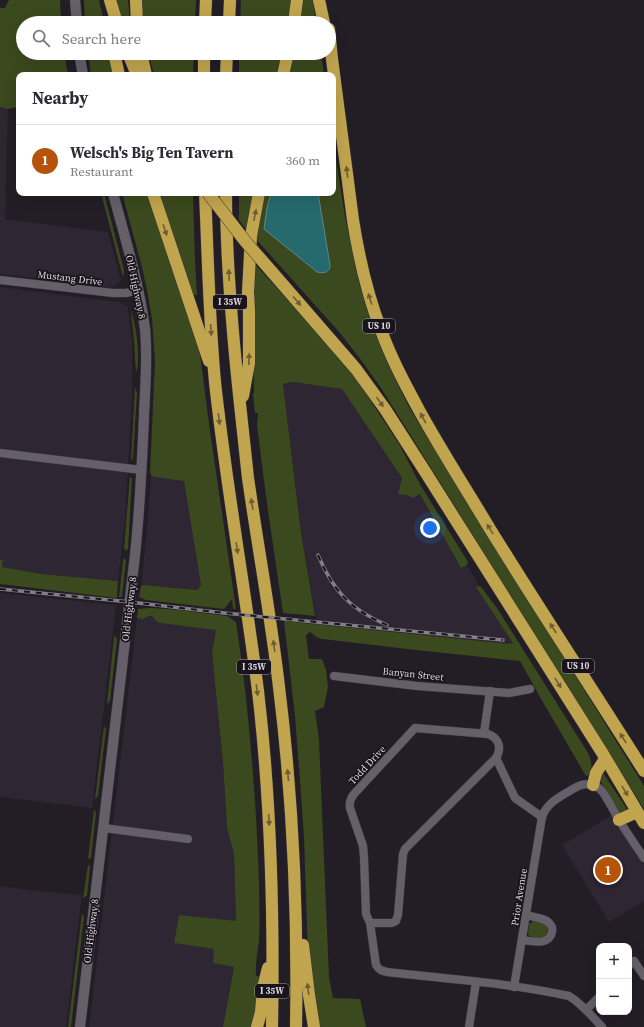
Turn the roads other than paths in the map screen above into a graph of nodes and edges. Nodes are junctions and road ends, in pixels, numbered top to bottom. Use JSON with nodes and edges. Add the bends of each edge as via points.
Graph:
{"nodes":[{"id":1,"x":75,"y":0,"type":"edge"},
{"id":2,"x":105,"y":0,"type":"edge"},
{"id":3,"x":110,"y":0,"type":"edge"},
{"id":4,"x":136,"y":0,"type":"edge"},
{"id":5,"x":206,"y":0,"type":"edge"},
{"id":6,"x":230,"y":0,"type":"edge"},
{"id":7,"x":297,"y":0,"type":"edge"},
{"id":8,"x":319,"y":0,"type":"edge"},
{"id":9,"x":326,"y":0,"type":"edge"},
{"id":10,"x":76,"y":16,"type":"edge"},
{"id":11,"x":108,"y":16,"type":"edge"},
{"id":12,"x":115,"y":16,"type":"edge"},
{"id":13,"x":137,"y":16,"type":"edge"},
{"id":14,"x":205,"y":16,"type":"edge"},
{"id":15,"x":229,"y":16,"type":"edge"},
{"id":16,"x":295,"y":16,"type":"edge"},
{"id":17,"x":322,"y":16,"type":"edge"},
{"id":18,"x":327,"y":16,"type":"edge"},
{"id":19,"x":80,"y":60,"type":"edge"},
{"id":20,"x":115,"y":60,"type":"edge"},
{"id":21,"x":131,"y":60,"type":"edge"},
{"id":22,"x":143,"y":60,"type":"edge"},
{"id":23,"x":204,"y":60,"type":"edge"},
{"id":24,"x":227,"y":60,"type":"edge"},
{"id":25,"x":286,"y":60,"type":"edge"},
{"id":26,"x":332,"y":60,"type":"edge"},
{"id":27,"x":82,"y":72,"type":"edge"},
{"id":28,"x":117,"y":72,"type":"edge"},
{"id":29,"x":136,"y":72,"type":"edge"},
{"id":30,"x":145,"y":72,"type":"edge"},
{"id":31,"x":204,"y":72,"type":"edge"},
{"id":32,"x":226,"y":72,"type":"edge"},
{"id":33,"x":284,"y":72,"type":"edge"},
{"id":34,"x":334,"y":72,"type":"edge"},
{"id":35,"x":336,"y":90,"type":"edge"},
{"id":36,"x":114,"y":196,"type":"edge"},
{"id":37,"x":154,"y":196,"type":"edge"},
{"id":38,"x":206,"y":196,"type":"edge"},
{"id":39,"x":208,"y":196,"type":"edge"},
{"id":40,"x":226,"y":196,"type":"edge"},
{"id":41,"x":258,"y":196,"type":"edge"},
{"id":42,"x":0,"y":280,"type":"edge"},
{"id":43,"x":138,"y":290,"type":"junction"},
{"id":44,"x":215,"y":380,"type":"junction"},
{"id":45,"x":241,"y":411,"type":"junction"},
{"id":46,"x":0,"y":453,"type":"edge"},
{"id":47,"x":142,"y":470,"type":"junction"},
{"id":48,"x":334,"y":676,"type":"dead end"},
{"id":49,"x":530,"y":689,"type":"dead end"},
{"id":50,"x":490,"y":691,"type":"junction"},
{"id":51,"x":484,"y":733,"type":"junction"},
{"id":52,"x":604,"y":756,"type":"junction"},
{"id":53,"x":496,"y":758,"type":"junction"},
{"id":54,"x":644,"y":771,"type":"edge"},
{"id":55,"x":593,"y":785,"type":"junction"},
{"id":56,"x":637,"y":812,"type":"junction"},
{"id":57,"x":542,"y":817,"type":"junction"},
{"id":58,"x":619,"y":820,"type":"junction"},
{"id":59,"x":644,"y":823,"type":"edge"},
{"id":60,"x":104,"y":828,"type":"junction"},
{"id":61,"x":188,"y":838,"type":"dead end"},
{"id":62,"x":644,"y":858,"type":"edge"},
{"id":63,"x":294,"y":872,"type":"junction"},
{"id":64,"x":526,"y":915,"type":"junction"},
{"id":65,"x":370,"y":923,"type":"junction"},
{"id":66,"x":522,"y":940,"type":"junction"},
{"id":67,"x":272,"y":956,"type":"junction"},
{"id":68,"x":632,"y":963,"type":"edge"},
{"id":69,"x":644,"y":976,"type":"edge"},
{"id":70,"x":476,"y":982,"type":"junction"},
{"id":71,"x":514,"y":987,"type":"junction"},
{"id":72,"x":596,"y":1000,"type":"edge"},
{"id":73,"x":586,"y":1010,"type":"junction"},
{"id":74,"x":80,"y":1027,"type":"edge"},
{"id":75,"x":257,"y":1027,"type":"edge"},
{"id":76,"x":272,"y":1027,"type":"edge"},
{"id":77,"x":296,"y":1027,"type":"edge"},
{"id":78,"x":314,"y":1027,"type":"edge"},
{"id":79,"x":469,"y":1027,"type":"edge"},
{"id":80,"x":602,"y":1027,"type":"edge"}],
"edges":[{"from":1,"to":10,"type":"street"},
{"from":2,"to":11,"type":"highway"},
{"from":3,"to":12,"type":"highway"},
{"from":4,"to":13,"type":"highway"},
{"from":5,"to":14,"type":"highway"},
{"from":6,"to":15,"type":"highway"},
{"from":7,"to":16,"type":"highway"},
{"from":8,"to":17,"type":"highway"},
{"from":9,"to":18,"type":"highway"},
{"from":19,"to":27,"type":"street"},
{"from":20,"to":28,"type":"highway"},
{"from":21,"to":29,"type":"highway"},
{"from":22,"to":30,"type":"highway"},
{"from":23,"to":31,"type":"highway"},
{"from":24,"to":32,"type":"highway"},
{"from":25,"to":33,"type":"highway"},
{"from":34,"to":26,"type":"highway","number":"US 10","one_way":true},
{"from":54,"to":35,"type":"highway","number":"US 10","one_way":true,"via":[[449,462],[391,355],[370,297],[357,246]]},
{"from":36,"to":43,"type":"street","name":"Old Highway 8"},
{"from":37,"to":44,"type":"highway","one_way":true},
{"from":38,"to":44,"type":"highway","number":"I 35W","one_way":true,"via":[[209,307]]},
{"from":39,"to":52,"type":"highway","number":"US 10","one_way":true,"bridge":true,"via":[[356,369],[385,409]]},
{"from":45,"to":40,"type":"highway","number":"I 35W","one_way":true,"via":[[233,344]]},
{"from":45,"to":41,"type":"highway","one_way":true,"via":[[249,363],[248,292],[251,236]]},
{"from":42,"to":43,"type":"street","name":"Mustang Drive","via":[[113,293]]},
{"from":43,"to":47,"type":"street","name":"Old Highway 8","via":[[146,354]]},
{"from":44,"to":67,"type":"highway","number":"I 35W","one_way":true,"via":[[262,733],[271,855]]},
{"from":63,"to":45,"type":"highway","number":"I 35W","one_way":true,"via":[[287,760],[279,686],[248,479]]},
{"from":46,"to":47,"type":"street"},
{"from":47,"to":60,"type":"street","name":"Old Highway 8","via":[[136,555]]},
{"from":48,"to":50,"type":"street","name":"Banyan Street","via":[[417,686]]},
{"from":49,"to":50,"type":"street","name":"Banyan Street","via":[[509,693]]},
{"from":50,"to":51,"type":"street"},
{"from":51,"to":53,"type":"street","via":[[492,736],[499,744]]},
{"from":51,"to":65,"type":"street","name":"Todd Drive","via":[[415,728],[351,798],[350,808],[363,846],[366,914]]},
{"from":52,"to":55,"type":"highway"},
{"from":52,"to":56,"type":"highway","number":"US 10","one_way":true},
{"from":53,"to":57,"type":"street","via":[[515,798]]},
{"from":53,"to":65,"type":"street","via":[[405,849],[396,921]]},
{"from":55,"to":57,"type":"street","name":"Prior Avenue","via":[[579,785],[555,800]]},
{"from":55,"to":58,"type":"street","via":[[602,791]]},
{"from":56,"to":58,"type":"highway"},
{"from":56,"to":59,"type":"highway","number":"US 10"},
{"from":57,"to":64,"type":"street","name":"Prior Avenue"},
{"from":58,"to":62,"type":"street"},
{"from":60,"to":61,"type":"street"},
{"from":60,"to":74,"type":"street","name":"Old Highway 8"},
{"from":63,"to":77,"type":"highway","number":"I 35W"},
{"from":78,"to":63,"type":"highway","one_way":true},
{"from":64,"to":66,"type":"street","name":"Prior Avenue"},
{"from":64,"to":66,"type":"street","via":[[546,920],[552,928],[552,934],[544,942]]},
{"from":65,"to":70,"type":"street","name":"Todd Drive","via":[[375,963],[382,971]]},
{"from":66,"to":71,"type":"street","name":"Prior Avenue"},
{"from":67,"to":75,"type":"highway","via":[[263,988]]},
{"from":67,"to":76,"type":"highway","number":"I 35W"},
{"from":68,"to":69,"type":"street","via":[[634,961]]},
{"from":70,"to":71,"type":"street","name":"Todd Drive"},
{"from":70,"to":79,"type":"street"},
{"from":71,"to":73,"type":"street","via":[[569,996]]},
{"from":72,"to":73,"type":"street"},
{"from":73,"to":80,"type":"street"}]}
